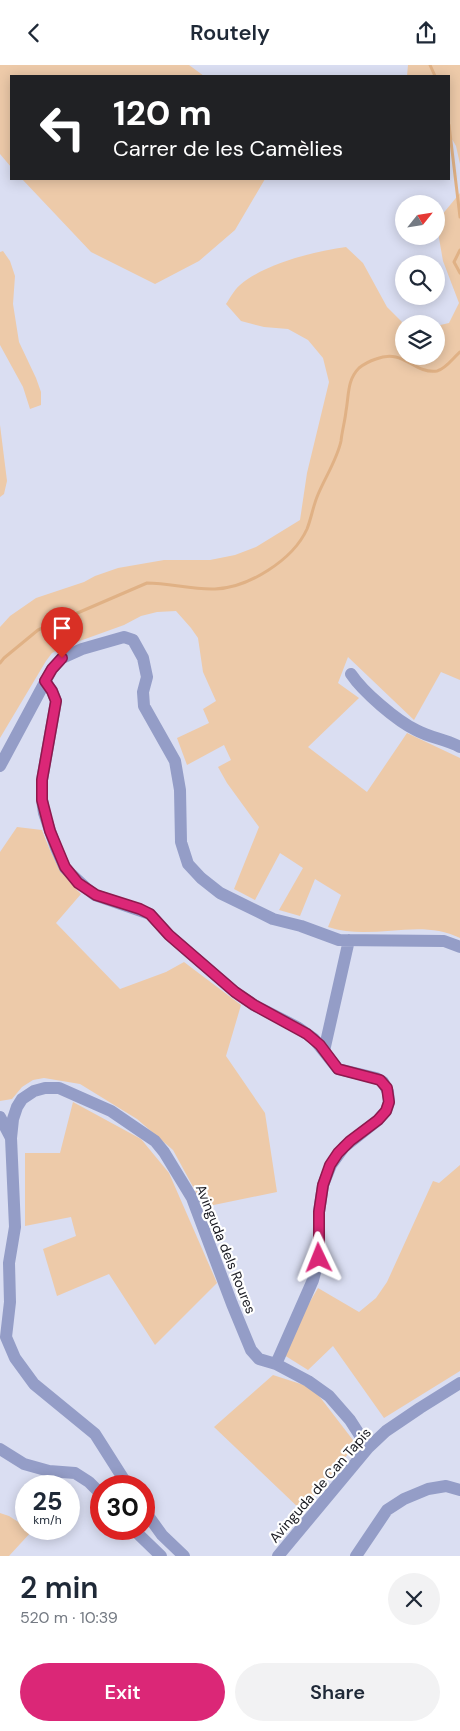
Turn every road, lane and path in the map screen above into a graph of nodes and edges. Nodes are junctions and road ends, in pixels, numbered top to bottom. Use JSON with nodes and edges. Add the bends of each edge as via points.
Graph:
{"nodes":[{"id":1,"x":351,"y":674,"type":"dead end"},
{"id":2,"x":45,"y":681,"type":"junction"},
{"id":3,"x":460,"y":747,"type":"edge"},
{"id":4,"x":0,"y":766,"type":"edge"},
{"id":5,"x":349,"y":940,"type":"junction"},
{"id":6,"x":460,"y":947,"type":"edge"},
{"id":7,"x":324,"y":1051,"type":"junction"},
{"id":8,"x":0,"y":1117,"type":"edge"},
{"id":9,"x":11,"y":1138,"type":"junction"},
{"id":10,"x":4,"y":1319,"type":"edge"},
{"id":11,"x":276,"y":1364,"type":"junction"},
{"id":12,"x":460,"y":1383,"type":"edge"},
{"id":13,"x":368,"y":1448,"type":"junction"},
{"id":14,"x":0,"y":1449,"type":"edge"},
{"id":15,"x":121,"y":1475,"type":"edge"},
{"id":16,"x":90,"y":1483,"type":"edge"},
{"id":17,"x":460,"y":1489,"type":"edge"},
{"id":18,"x":155,"y":1525,"type":"edge"},
{"id":19,"x":144,"y":1540,"type":"edge"},
{"id":20,"x":172,"y":1544,"type":"junction"},
{"id":21,"x":161,"y":1555,"type":"edge"},
{"id":22,"x":184,"y":1556,"type":"edge"},
{"id":23,"x":278,"y":1556,"type":"edge"},
{"id":24,"x":356,"y":1556,"type":"edge"}],
"edges":[{"from":1,"to":3,"type":"street","via":[[407,725]]},
{"from":2,"to":4,"type":"street"},
{"from":2,"to":5,"type":"street","via":[[62,658],[124,637],[134,640],[143,658],[147,677],[144,706],[175,761],[180,790],[181,842],[188,863],[220,893],[273,919],[339,940]]},
{"from":2,"to":7,"type":"street","via":[[56,701],[42,780],[42,800],[65,867],[78,883],[96,895],[150,914],[169,935],[235,992],[307,1034]]},
{"from":5,"to":6,"type":"street","via":[[444,941]]},
{"from":5,"to":7,"type":"street"},
{"from":7,"to":11,"type":"street","via":[[338,1069],[380,1080],[387,1088],[389,1102],[378,1120],[350,1141],[330,1165],[319,1212],[320,1251],[315,1274]]},
{"from":8,"to":9,"type":"street","name":"Avinguda dels Roures"},
{"from":9,"to":10,"type":"street","name":"Avinguda dels Roures","via":[[15,1227]]},
{"from":9,"to":11,"type":"street","name":"Avinguda dels Roures","via":[[14,1113],[19,1103],[34,1091],[52,1087],[111,1111],[155,1141],[192,1198],[251,1350],[259,1359]]},
{"from":10,"to":15,"type":"street","name":"Avinguda dels Roures","via":[[6,1337],[15,1358],[34,1384],[95,1434]]},
{"from":11,"to":13,"type":"street","name":"Avinguda dels Roures","via":[[329,1396]]},
{"from":12,"to":13,"type":"street","name":"Avinguda de Can Tapis","via":[[386,1431]]},
{"from":13,"to":23,"type":"street","name":"Avinguda de Can Tapis"},
{"from":14,"to":16,"type":"street","via":[[24,1464],[49,1471],[75,1473]]},
{"from":17,"to":24,"type":"street","via":[[428,1489],[404,1499],[387,1510]]},
{"from":18,"to":20,"type":"street"},
{"from":19,"to":21,"type":"street"},
{"from":20,"to":21,"type":"street"},
{"from":20,"to":22,"type":"street"}]}
